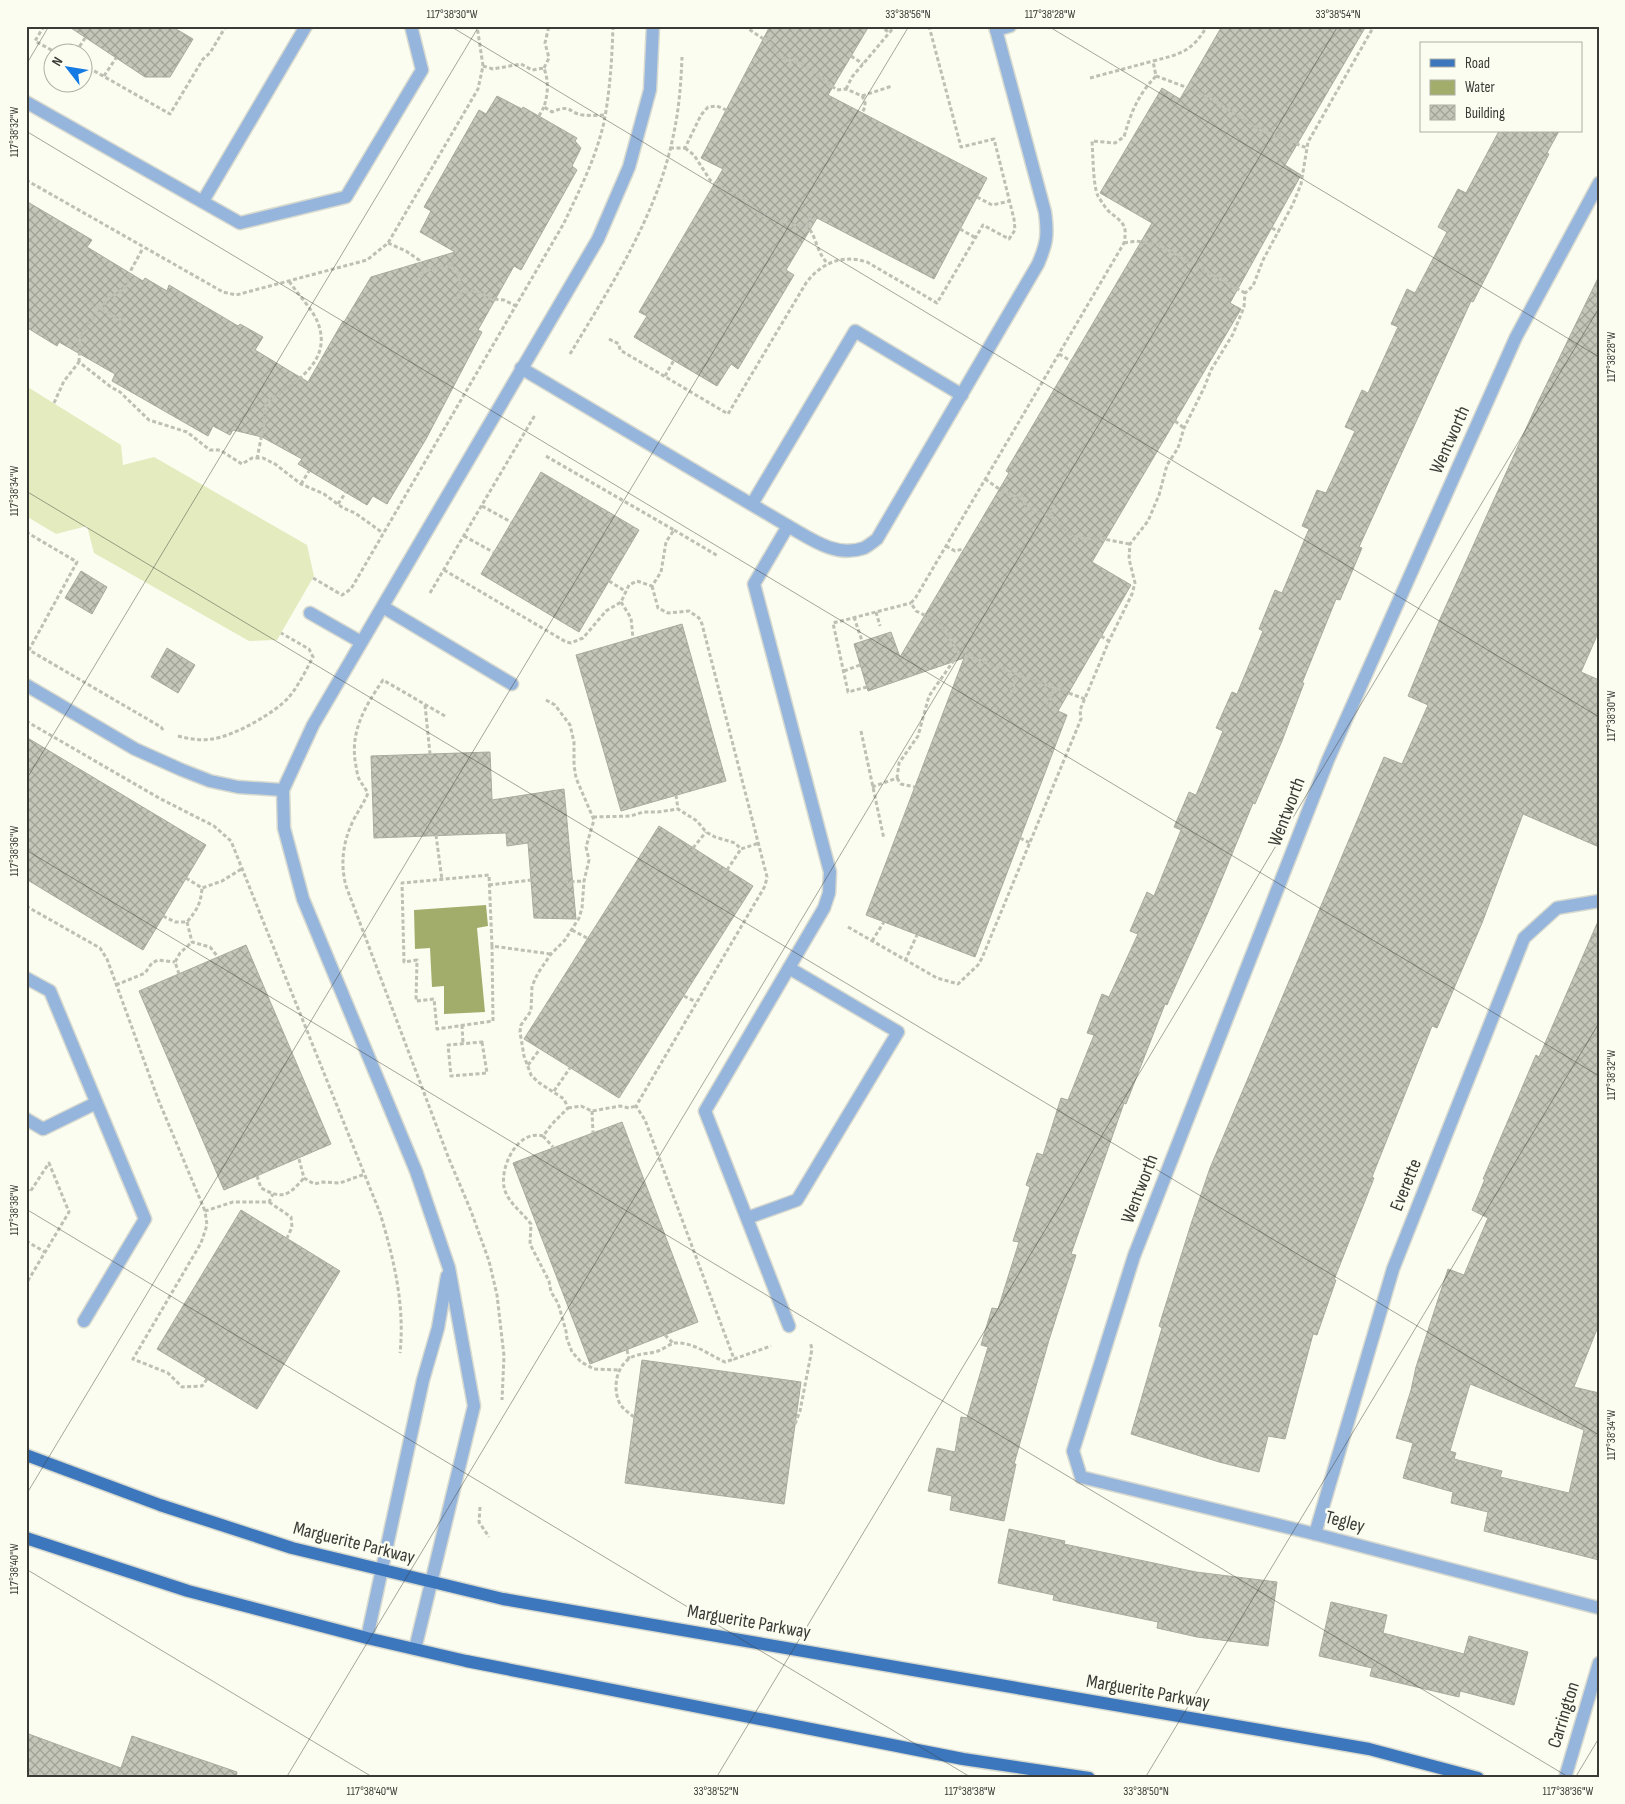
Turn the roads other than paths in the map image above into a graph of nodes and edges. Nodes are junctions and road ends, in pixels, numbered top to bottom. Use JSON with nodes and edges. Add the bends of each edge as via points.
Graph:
{"nodes":[{"id":1,"x":306,"y":26,"type":"edge"},
{"id":2,"x":411,"y":26,"type":"edge"},
{"id":3,"x":653,"y":26,"type":"edge"},
{"id":4,"x":1010,"y":26,"type":"edge"},
{"id":5,"x":996,"y":28,"type":"edge"},
{"id":6,"x":26,"y":102,"type":"edge"},
{"id":7,"x":1599,"y":183,"type":"edge"},
{"id":8,"x":202,"y":202,"type":"junction"},
{"id":9,"x":521,"y":368,"type":"junction"},
{"id":10,"x":962,"y":394,"type":"junction"},
{"id":11,"x":752,"y":504,"type":"junction"},
{"id":12,"x":788,"y":526,"type":"junction"},
{"id":13,"x":383,"y":607,"type":"junction"},
{"id":14,"x":310,"y":613,"type":"dead end"},
{"id":15,"x":362,"y":642,"type":"junction"},
{"id":16,"x":512,"y":684,"type":"dead end"},
{"id":17,"x":26,"y":685,"type":"edge"},
{"id":18,"x":283,"y":790,"type":"junction"},
{"id":19,"x":1599,"y":901,"type":"edge"},
{"id":20,"x":789,"y":968,"type":"junction"},
{"id":21,"x":26,"y":978,"type":"edge"},
{"id":22,"x":96,"y":1103,"type":"junction"},
{"id":23,"x":26,"y":1119,"type":"edge"},
{"id":24,"x":747,"y":1218,"type":"junction"},
{"id":25,"x":448,"y":1268,"type":"junction"},
{"id":26,"x":84,"y":1321,"type":"dead end"},
{"id":27,"x":789,"y":1326,"type":"dead end"},
{"id":28,"x":26,"y":1455,"type":"edge"},
{"id":29,"x":1080,"y":1477,"type":"joint"},
{"id":30,"x":1314,"y":1534,"type":"junction"},
{"id":31,"x":26,"y":1538,"type":"edge"},
{"id":32,"x":383,"y":1569,"type":"junction"},
{"id":33,"x":432,"y":1581,"type":"junction"},
{"id":34,"x":1599,"y":1608,"type":"edge"},
{"id":35,"x":367,"y":1638,"type":"junction"},
{"id":36,"x":415,"y":1649,"type":"junction"},
{"id":37,"x":1599,"y":1663,"type":"edge"},
{"id":38,"x":1089,"y":1778,"type":"edge"},
{"id":39,"x":1478,"y":1778,"type":"edge"},
{"id":40,"x":1565,"y":1778,"type":"edge"}],
"edges":[{"from":1,"to":8,"type":"street"},
{"from":2,"to":8,"type":"street","via":[[422,70],[346,197],[240,223]]},
{"from":3,"to":9,"type":"street","via":[[650,90],[628,167],[598,239]]},
{"from":4,"to":5,"type":"street"},
{"from":5,"to":10,"type":"street","via":[[1045,212],[1046,246]]},
{"from":6,"to":8,"type":"street"},
{"from":7,"to":29,"type":"street","name":"Wentworth","via":[[1516,337],[1328,760],[1134,1256],[1073,1451]]},
{"from":9,"to":11,"type":"street"},
{"from":9,"to":13,"type":"street"},
{"from":10,"to":11,"type":"street","via":[[856,331]]},
{"from":10,"to":12,"type":"street","via":[[877,539],[864,548],[842,552],[827,548]]},
{"from":11,"to":12,"type":"street"},
{"from":12,"to":20,"type":"street","via":[[754,584],[831,882],[824,908]]},
{"from":13,"to":15,"type":"street"},
{"from":13,"to":16,"type":"street"},
{"from":14,"to":15,"type":"street"},
{"from":15,"to":18,"type":"street","via":[[314,725]]},
{"from":17,"to":18,"type":"street","via":[[135,749],[182,770],[238,787]]},
{"from":18,"to":25,"type":"street","via":[[284,828],[302,899],[416,1171]]},
{"from":19,"to":30,"type":"street","name":"Everette","via":[[1557,908],[1524,938],[1393,1269]]},
{"from":20,"to":24,"type":"street","via":[[705,1112]]},
{"from":20,"to":24,"type":"street","via":[[898,1032],[798,1200]]},
{"from":21,"to":22,"type":"street","via":[[50,991]]},
{"from":22,"to":23,"type":"street","via":[[43,1129]]},
{"from":22,"to":26,"type":"street","via":[[145,1219]]},
{"from":24,"to":27,"type":"street"},
{"from":25,"to":32,"type":"street","via":[[438,1328],[423,1380]]},
{"from":25,"to":33,"type":"street","via":[[474,1406]]},
{"from":28,"to":32,"type":"main road","name":"Marguerite Parkway","via":[[160,1505],[292,1548]]},
{"from":29,"to":30,"type":"street","name":"Tegley"},
{"from":30,"to":34,"type":"street","name":"Tegley"},
{"from":31,"to":35,"type":"main road","via":[[188,1591]]},
{"from":32,"to":33,"type":"main road","name":"Marguerite Parkway"},
{"from":32,"to":35,"type":"street"},
{"from":33,"to":36,"type":"street"},
{"from":33,"to":39,"type":"main road","name":"Marguerite Parkway","via":[[503,1599],[1369,1749]]},
{"from":35,"to":36,"type":"main road"},
{"from":36,"to":38,"type":"main road","via":[[963,1759]]},
{"from":37,"to":40,"type":"street","name":"Carrington"}]}
